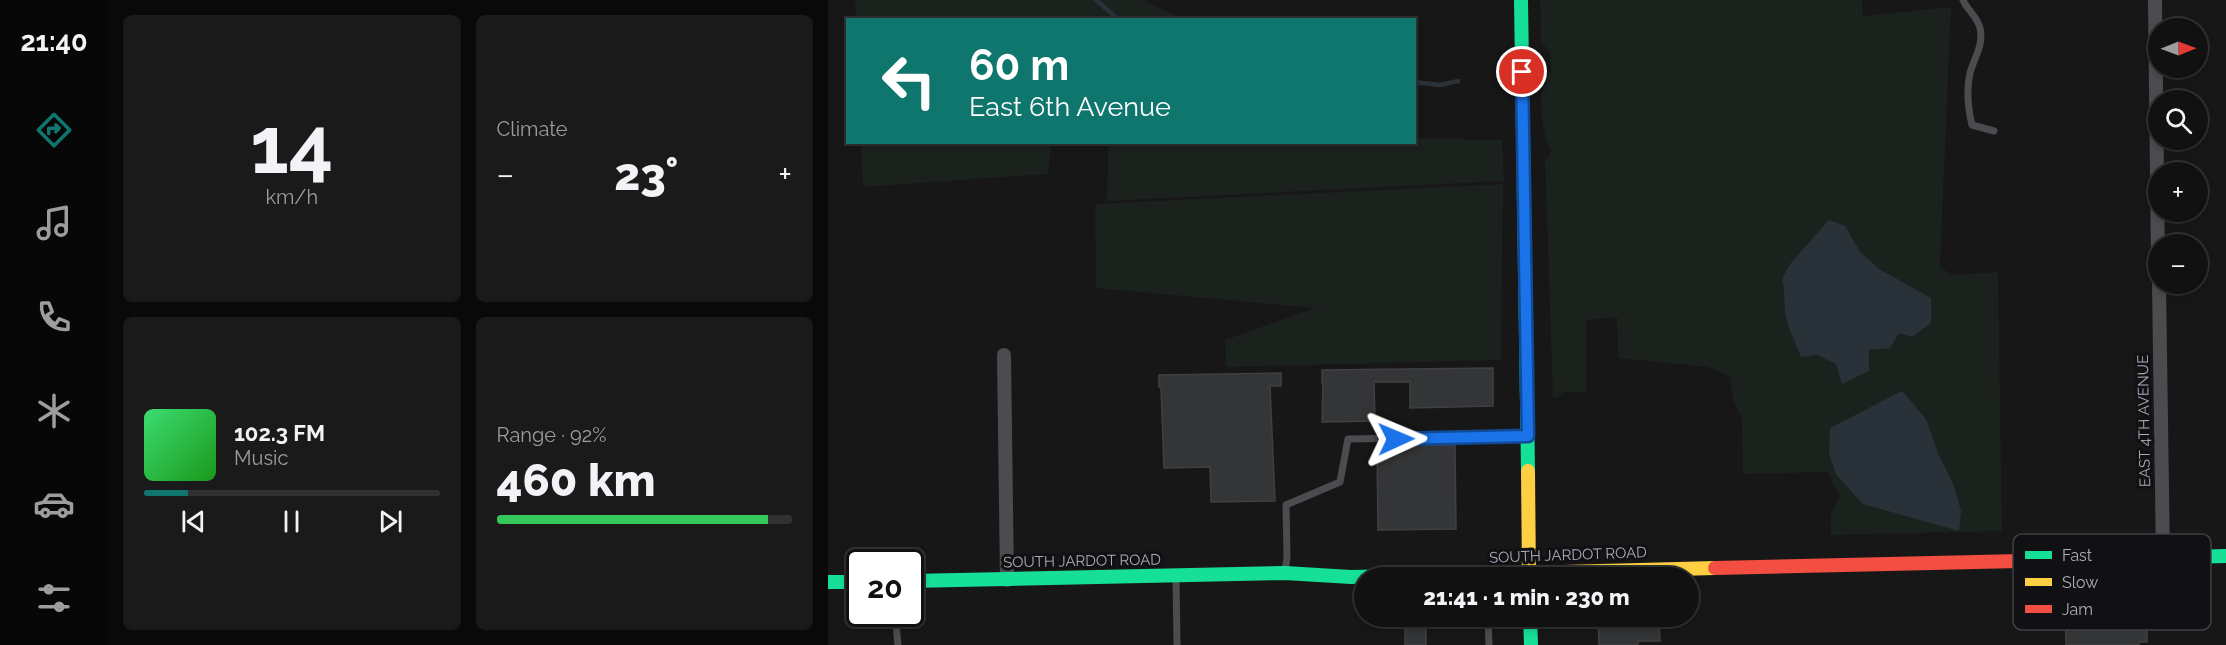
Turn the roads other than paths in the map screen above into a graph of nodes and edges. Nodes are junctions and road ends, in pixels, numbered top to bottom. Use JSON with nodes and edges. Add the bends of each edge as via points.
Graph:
{"nodes":[{"id":1,"x":1521,"y":0,"type":"edge"},
{"id":2,"x":1963,"y":0,"type":"edge"},
{"id":3,"x":2155,"y":0,"type":"edge"},
{"id":4,"x":1994,"y":131,"type":"dead end"},
{"id":5,"x":2158,"y":234,"type":"edge"},
{"id":6,"x":2159,"y":294,"type":"edge"},
{"id":7,"x":1004,"y":355,"type":"dead end"},
{"id":8,"x":1528,"y":436,"type":"junction"},
{"id":9,"x":2163,"y":534,"type":"edge"},
{"id":10,"x":2211,"y":556,"type":"edge"},
{"id":11,"x":2226,"y":556,"type":"edge"},
{"id":12,"x":2013,"y":562,"type":"edge"},
{"id":13,"x":1529,"y":567,"type":"edge"},
{"id":14,"x":1699,"y":570,"type":"edge"},
{"id":15,"x":1284,"y":573,"type":"junction"},
{"id":16,"x":1176,"y":575,"type":"junction"},
{"id":17,"x":1354,"y":577,"type":"edge"},
{"id":18,"x":1007,"y":580,"type":"junction"},
{"id":19,"x":924,"y":581,"type":"edge"},
{"id":20,"x":828,"y":582,"type":"edge"},
{"id":21,"x":846,"y":582,"type":"edge"},
{"id":22,"x":896,"y":627,"type":"edge"},
{"id":23,"x":1488,"y":627,"type":"edge"},
{"id":24,"x":1530,"y":627,"type":"edge"},
{"id":25,"x":897,"y":645,"type":"edge"},
{"id":26,"x":1177,"y":645,"type":"edge"},
{"id":27,"x":1489,"y":645,"type":"edge"},
{"id":28,"x":1531,"y":645,"type":"edge"}],
"edges":[{"from":1,"to":8,"type":"main road"},
{"from":2,"to":4,"type":"lane","via":[[1980,28],[1980,48],[1969,85],[1972,125]]},
{"from":3,"to":5,"type":"street"},
{"from":6,"to":9,"type":"street","name":"EAST 4TH AVENUE"},
{"from":7,"to":18,"type":"street"},
{"from":8,"to":13,"type":"main road"},
{"from":8,"to":15,"type":"lane","via":[[1348,439],[1340,482],[1286,505]]},
{"from":10,"to":11,"type":"main road","name":"SOUTH JARDOT ROAD"},
{"from":12,"to":14,"type":"main road","name":"SOUTH JARDOT ROAD"},
{"from":15,"to":16,"type":"main road","name":"SOUTH JARDOT ROAD"},
{"from":15,"to":17,"type":"main road","name":"SOUTH JARDOT ROAD"},
{"from":16,"to":18,"type":"main road","name":"SOUTH JARDOT ROAD"},
{"from":16,"to":26,"type":"lane"},
{"from":18,"to":19,"type":"main road","name":"SOUTH JARDOT ROAD"},
{"from":20,"to":21,"type":"main road"},
{"from":22,"to":25,"type":"lane"},
{"from":23,"to":27,"type":"lane"},
{"from":24,"to":28,"type":"main road"}]}
